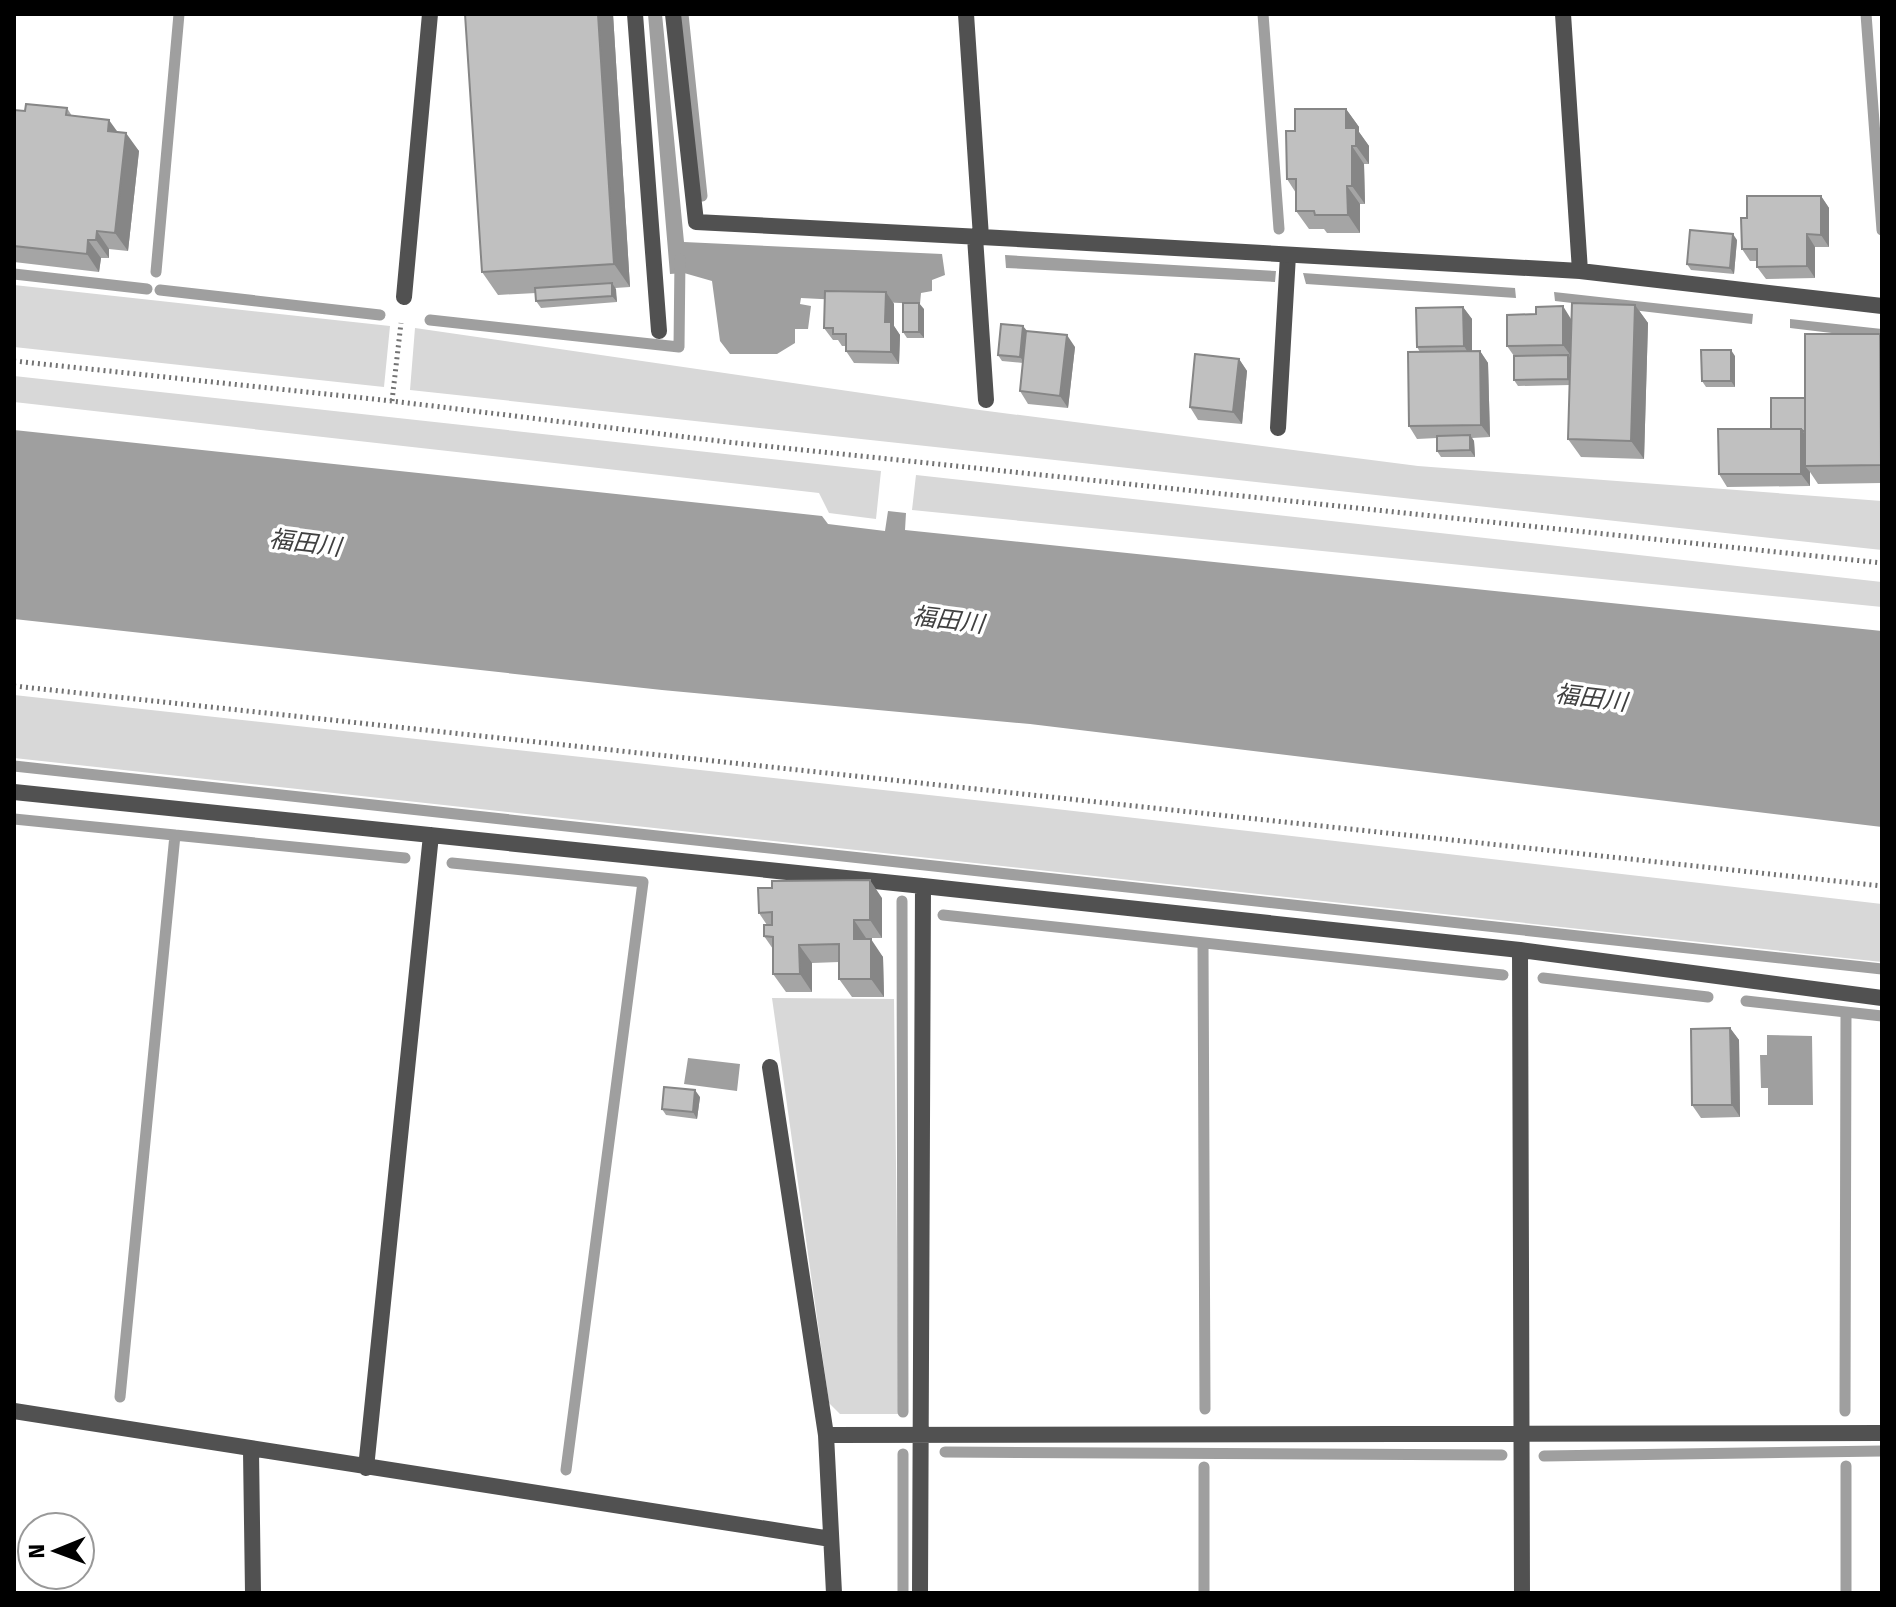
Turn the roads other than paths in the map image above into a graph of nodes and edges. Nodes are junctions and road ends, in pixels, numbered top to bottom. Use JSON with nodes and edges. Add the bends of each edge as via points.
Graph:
{"nodes":[{"id":1,"x":430,"y":14,"type":"edge"},
{"id":2,"x":635,"y":14,"type":"edge"},
{"id":3,"x":673,"y":14,"type":"edge"},
{"id":4,"x":966,"y":14,"type":"edge"},
{"id":5,"x":1563,"y":14,"type":"edge"},
{"id":6,"x":978,"y":237,"type":"junction"},
{"id":7,"x":1288,"y":255,"type":"junction"},
{"id":8,"x":1580,"y":271,"type":"junction"},
{"id":9,"x":404,"y":297,"type":"road end"},
{"id":10,"x":1882,"y":306,"type":"edge"},
{"id":11,"x":659,"y":331,"type":"dead end"},
{"id":12,"x":986,"y":400,"type":"dead end"},
{"id":13,"x":1278,"y":428,"type":"dead end"},
{"id":14,"x":14,"y":792,"type":"edge"},
{"id":15,"x":431,"y":835,"type":"junction"},
{"id":16,"x":923,"y":886,"type":"junction"},
{"id":17,"x":1520,"y":950,"type":"junction"},
{"id":18,"x":1882,"y":998,"type":"edge"},
{"id":19,"x":770,"y":1067,"type":"dead end"},
{"id":20,"x":14,"y":1411,"type":"edge"},
{"id":21,"x":1522,"y":1432,"type":"junction"},
{"id":22,"x":1882,"y":1433,"type":"edge"},
{"id":23,"x":919,"y":1434,"type":"junction"},
{"id":24,"x":826,"y":1435,"type":"junction"},
{"id":25,"x":251,"y":1451,"type":"junction"},
{"id":26,"x":366,"y":1468,"type":"junction"},
{"id":27,"x":831,"y":1539,"type":"junction"},
{"id":28,"x":253,"y":1593,"type":"edge"},
{"id":29,"x":834,"y":1593,"type":"edge"},
{"id":30,"x":920,"y":1593,"type":"edge"},
{"id":31,"x":1522,"y":1593,"type":"edge"}],
"edges":[{"from":1,"to":9,"type":"street"},
{"from":2,"to":11,"type":"street"},
{"from":3,"to":6,"type":"street","via":[[696,222]]},
{"from":4,"to":6,"type":"street"},
{"from":5,"to":8,"type":"street"},
{"from":6,"to":7,"type":"street"},
{"from":6,"to":12,"type":"street"},
{"from":7,"to":8,"type":"street"},
{"from":7,"to":13,"type":"street"},
{"from":8,"to":10,"type":"street"},
{"from":14,"to":15,"type":"street"},
{"from":15,"to":16,"type":"street"},
{"from":15,"to":26,"type":"street"},
{"from":16,"to":17,"type":"street"},
{"from":16,"to":23,"type":"street"},
{"from":17,"to":18,"type":"street"},
{"from":17,"to":21,"type":"street"},
{"from":19,"to":24,"type":"street"},
{"from":20,"to":25,"type":"street"},
{"from":21,"to":22,"type":"street"},
{"from":21,"to":23,"type":"street"},
{"from":21,"to":31,"type":"street"},
{"from":23,"to":24,"type":"street"},
{"from":23,"to":30,"type":"street"},
{"from":24,"to":27,"type":"street"},
{"from":25,"to":26,"type":"street"},
{"from":25,"to":28,"type":"street"},
{"from":26,"to":27,"type":"street"},
{"from":27,"to":29,"type":"street"}]}
